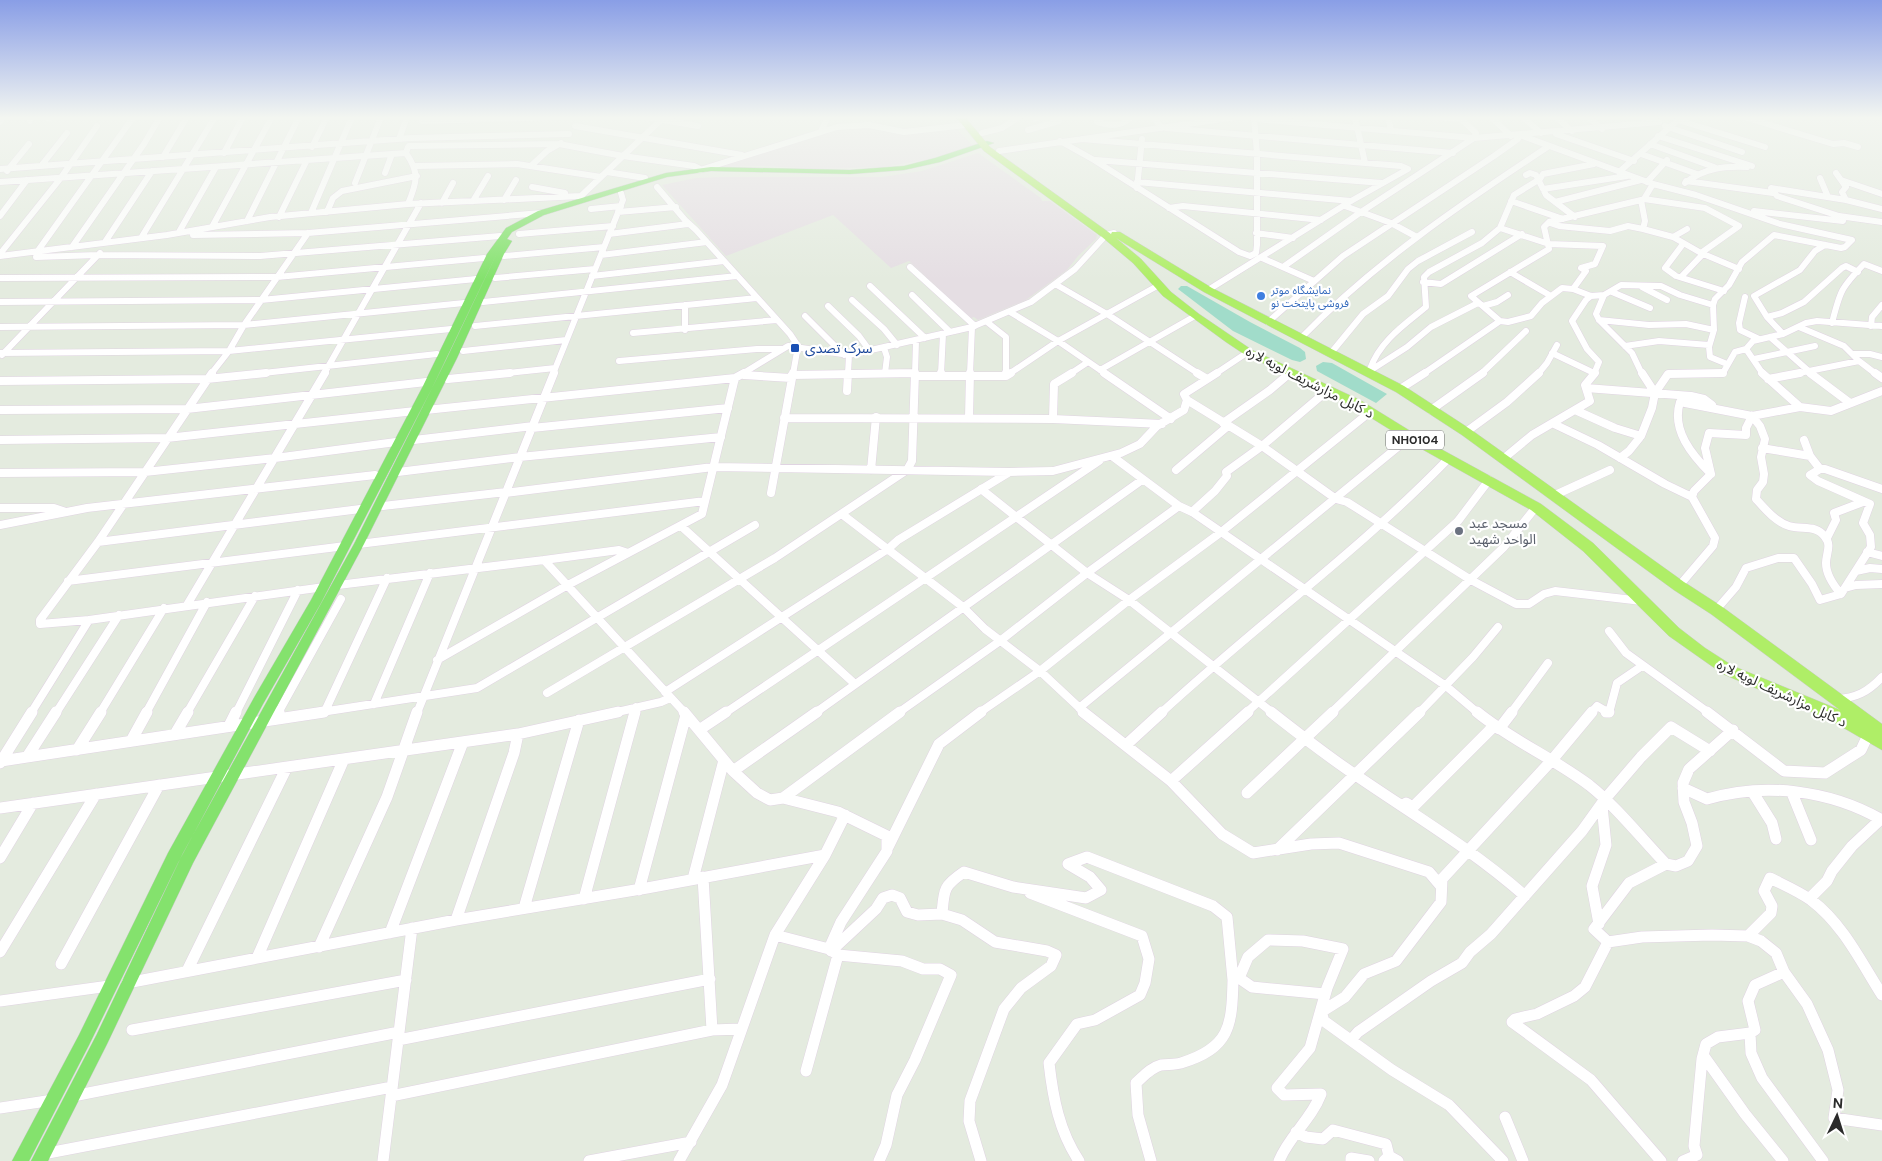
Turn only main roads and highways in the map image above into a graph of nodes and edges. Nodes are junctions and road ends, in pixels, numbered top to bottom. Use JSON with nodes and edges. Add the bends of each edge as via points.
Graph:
{"nodes":[{"id":1,"x":688,"y":171,"type":"edge"},
{"id":2,"x":802,"y":171,"type":"edge"},
{"id":3,"x":849,"y":171,"type":"edge"},
{"id":4,"x":909,"y":171,"type":"edge"},
{"id":5,"x":1025,"y":171,"type":"edge"},
{"id":6,"x":1110,"y":234,"type":"junction"},
{"id":7,"x":470,"y":319,"type":"junction"},
{"id":8,"x":420,"y":411,"type":"junction"},
{"id":9,"x":1882,"y":733,"type":"edge"},
{"id":10,"x":1882,"y":743,"type":"edge"},
{"id":11,"x":41,"y":1157,"type":"edge"},
{"id":12,"x":20,"y":1161,"type":"edge"}],
"edges":[{"from":1,"to":7,"type":"main road","via":[[651,178],[541,213],[509,230],[491,254]]},
{"from":2,"to":3,"type":"main road"},
{"from":4,"to":7,"type":"main road","via":[[850,176],[710,174],[661,181],[545,216],[516,232],[500,254]]},
{"from":5,"to":6,"type":"highway","name":"د کابل مزارشریف لویه لاره","number":"NH0104"},
{"from":6,"to":9,"type":"highway","name":"د کابل مزارشریف لویه لاره","number":"NH0104","via":[[1208,290],[1369,370],[1400,389],[1466,432],[1716,610]]},
{"from":6,"to":10,"type":"highway","name":"د کابل مزارشریف لویه لاره","number":"NH0104","via":[[1159,285],[1195,316],[1248,352],[1370,412],[1536,507],[1588,546],[1674,632],[1728,670],[1835,715]]},
{"from":7,"to":8,"type":"main road"},
{"from":8,"to":11,"type":"main road","via":[[359,544],[188,858]]},
{"from":8,"to":12,"type":"main road","via":[[172,858]]}]}
